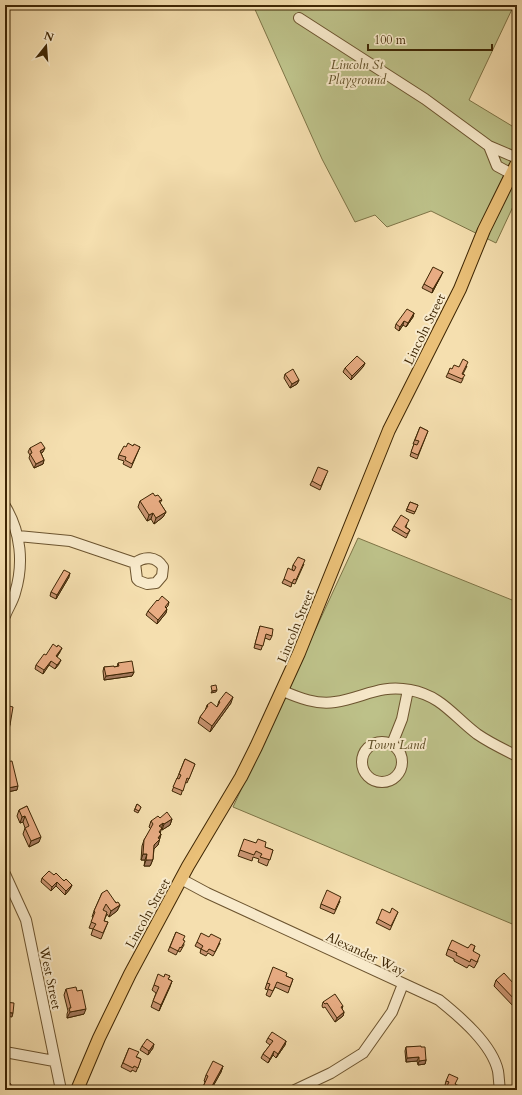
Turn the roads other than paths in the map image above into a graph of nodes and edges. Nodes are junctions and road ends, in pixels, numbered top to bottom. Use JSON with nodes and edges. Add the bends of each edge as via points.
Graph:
{"nodes":[{"id":1,"x":299,"y":18,"type":"dead end"},
{"id":2,"x":489,"y":146,"type":"junction"},
{"id":3,"x":517,"y":158,"type":"edge"},
{"id":4,"x":517,"y":163,"type":"edge"},
{"id":5,"x":512,"y":174,"type":"junction"},
{"id":6,"x":5,"y":506,"type":"edge"},
{"id":7,"x":18,"y":536,"type":"junction"},
{"id":8,"x":135,"y":563,"type":"dead end"},
{"id":9,"x":5,"y":616,"type":"edge"},
{"id":10,"x":408,"y":690,"type":"junction"},
{"id":11,"x":283,"y":691,"type":"junction"},
{"id":12,"x":392,"y":744,"type":"dead end"},
{"id":13,"x":517,"y":756,"type":"edge"},
{"id":14,"x":5,"y":874,"type":"edge"},
{"id":15,"x":181,"y":880,"type":"junction"},
{"id":16,"x":403,"y":984,"type":"junction"},
{"id":17,"x":5,"y":1052,"type":"edge"},
{"id":18,"x":54,"y":1060,"type":"junction"},
{"id":19,"x":61,"y":1090,"type":"edge"},
{"id":20,"x":77,"y":1090,"type":"edge"},
{"id":21,"x":295,"y":1090,"type":"edge"},
{"id":22,"x":500,"y":1090,"type":"edge"}],
"edges":[{"from":1,"to":2,"type":"street","via":[[425,99]]},
{"from":2,"to":3,"type":"street"},
{"from":2,"to":5,"type":"street","via":[[498,166]]},
{"from":4,"to":5,"type":"main road","name":"Lincoln Street"},
{"from":5,"to":11,"type":"main road","name":"Lincoln Street","via":[[484,230],[460,289],[389,430]]},
{"from":6,"to":7,"type":"street"},
{"from":7,"to":8,"type":"street","via":[[70,541]]},
{"from":7,"to":9,"type":"street","via":[[20,572],[15,593]]},
{"from":10,"to":11,"type":"street","via":[[384,689],[335,702],[309,700]]},
{"from":10,"to":12,"type":"street","via":[[402,719]]},
{"from":10,"to":13,"type":"street","via":[[424,693],[436,700],[477,734]]},
{"from":11,"to":15,"type":"main road","name":"Lincoln Street","via":[[241,777]]},
{"from":14,"to":18,"type":"street","name":"West Street","via":[[26,920]]},
{"from":15,"to":16,"type":"street","name":"Alexander Way"},
{"from":15,"to":20,"type":"main road","name":"Lincoln Street","via":[[128,977],[98,1038]]},
{"from":16,"to":21,"type":"street","via":[[392,1012],[363,1053],[332,1073]]},
{"from":16,"to":22,"type":"street","name":"Alexander Way","via":[[439,1000],[462,1019],[492,1056],[498,1070]]},
{"from":17,"to":18,"type":"street"},
{"from":18,"to":19,"type":"street","name":"West Street"}]}
